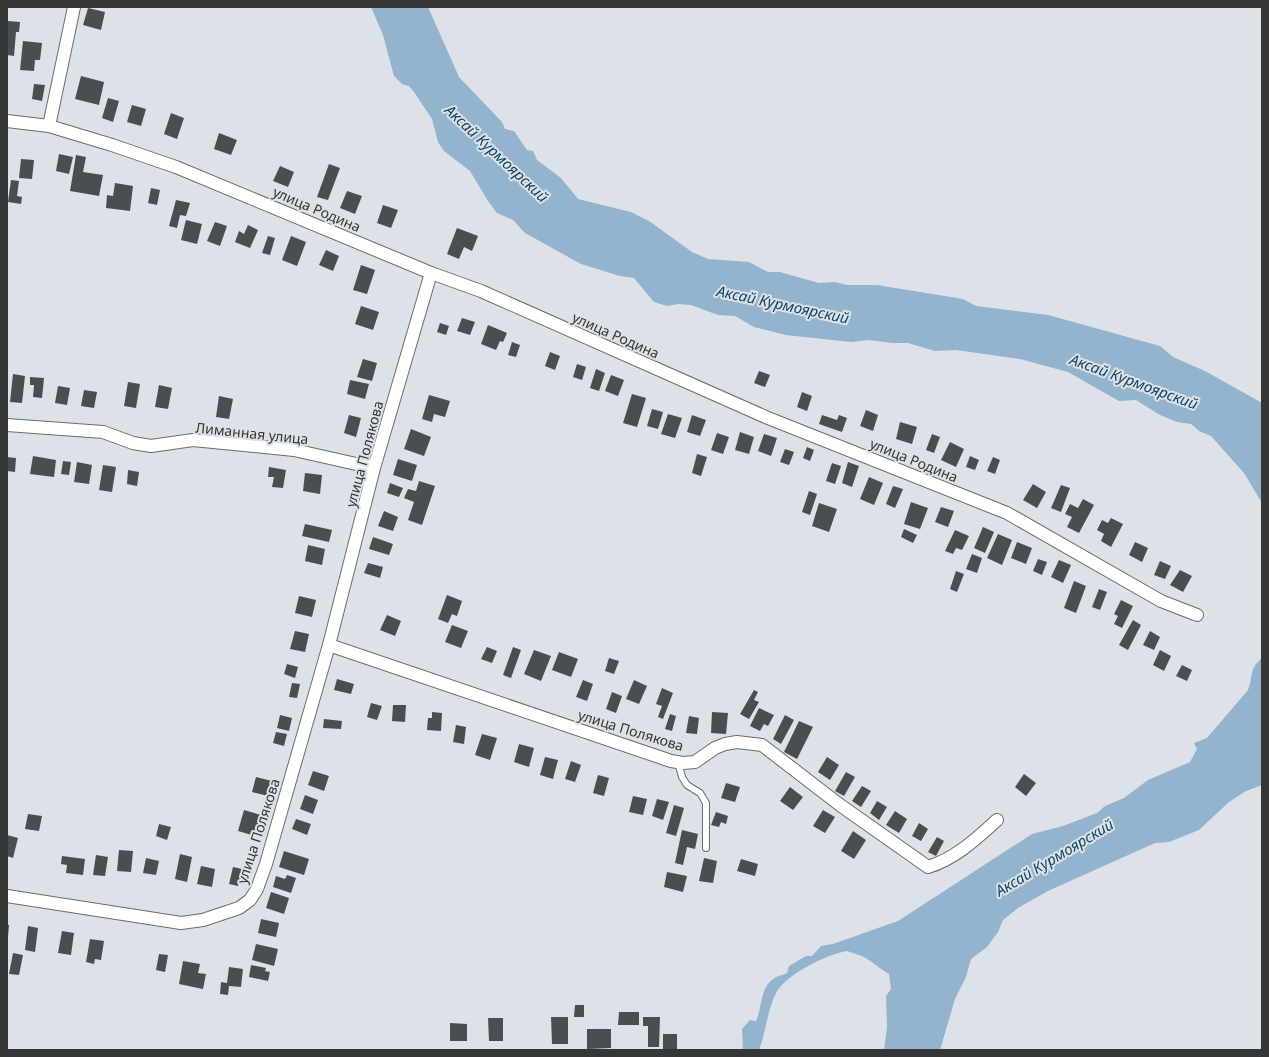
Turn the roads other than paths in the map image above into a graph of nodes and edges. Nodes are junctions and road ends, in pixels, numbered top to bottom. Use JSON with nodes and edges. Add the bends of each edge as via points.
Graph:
{"nodes":[{"id":1,"x":74,"y":7,"type":"edge"},
{"id":2,"x":7,"y":121,"type":"edge"},
{"id":3,"x":49,"y":126,"type":"junction"},
{"id":4,"x":431,"y":273,"type":"junction"},
{"id":5,"x":7,"y":425,"type":"edge"},
{"id":6,"x":374,"y":468,"type":"junction"},
{"id":7,"x":1197,"y":615,"type":"dead end"},
{"id":8,"x":329,"y":645,"type":"junction"},
{"id":9,"x":678,"y":762,"type":"junction"},
{"id":10,"x":997,"y":820,"type":"dead end"},
{"id":11,"x":706,"y":848,"type":"dead end"},
{"id":12,"x":7,"y":896,"type":"edge"}],
"edges":[{"from":1,"to":3,"type":"street"},
{"from":2,"to":3,"type":"street","name":"улица Родина"},
{"from":3,"to":4,"type":"street","name":"улица Родина","via":[[176,167]]},
{"from":4,"to":6,"type":"street","name":"улица Полякова"},
{"from":4,"to":7,"type":"street","name":"улица Родина","via":[[482,291],[768,418],[1007,513],[1162,601]]},
{"from":5,"to":6,"type":"street","name":"Лиманная улица","via":[[103,432],[151,446],[193,440],[294,450]]},
{"from":6,"to":8,"type":"street","name":"улица Полякова"},
{"from":8,"to":9,"type":"street","name":"улица Полякова"},
{"from":8,"to":12,"type":"street","name":"улица Полякова","via":[[266,864],[250,900],[239,908],[222,914],[181,923]]},
{"from":9,"to":10,"type":"street","name":"улица Полякова","via":[[695,762],[725,744],[737,742],[762,745],[840,805],[928,867],[940,863],[975,841]]},
{"from":9,"to":11,"type":"lane","via":[[687,785],[700,793],[706,803]]}]}
